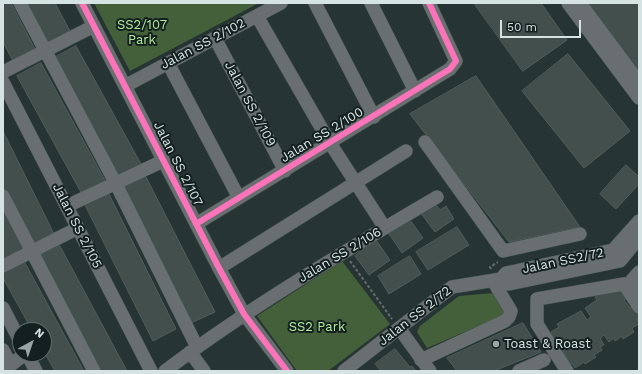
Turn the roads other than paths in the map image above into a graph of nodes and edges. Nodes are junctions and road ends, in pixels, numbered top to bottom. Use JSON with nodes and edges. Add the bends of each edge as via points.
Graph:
{"nodes":[{"id":1,"x":20,"y":3,"type":"edge"},
{"id":2,"x":82,"y":3,"type":"edge"},
{"id":3,"x":281,"y":3,"type":"edge"},
{"id":4,"x":316,"y":3,"type":"edge"},
{"id":5,"x":371,"y":3,"type":"edge"},
{"id":6,"x":429,"y":3,"type":"edge"},
{"id":7,"x":568,"y":3,"type":"edge"},
{"id":8,"x":580,"y":3,"type":"edge"},
{"id":9,"x":257,"y":16,"type":"junction"},
{"id":10,"x":94,"y":26,"type":"junction"},
{"id":11,"x":215,"y":38,"type":"junction"},
{"id":12,"x":44,"y":51,"type":"junction"},
{"id":13,"x":168,"y":63,"type":"junction"},
{"id":14,"x":3,"y":72,"type":"edge"},
{"id":15,"x":3,"y":82,"type":"edge"},
{"id":16,"x":639,"y":82,"type":"edge"},
{"id":17,"x":125,"y":86,"type":"junction"},
{"id":18,"x":415,"y":91,"type":"junction"},
{"id":19,"x":639,"y":98,"type":"edge"},
{"id":20,"x":374,"y":117,"type":"junction"},
{"id":21,"x":425,"y":142,"type":"dead end"},
{"id":22,"x":330,"y":143,"type":"junction"},
{"id":23,"x":406,"y":150,"type":"dead end"},
{"id":24,"x":163,"y":160,"type":"junction"},
{"id":25,"x":285,"y":171,"type":"junction"},
{"id":26,"x":355,"y":182,"type":"junction"},
{"id":27,"x":116,"y":184,"type":"junction"},
{"id":28,"x":3,"y":196,"type":"edge"},
{"id":29,"x":437,"y":197,"type":"dead end"},
{"id":30,"x":239,"y":198,"type":"junction"},
{"id":31,"x":67,"y":206,"type":"junction"},
{"id":32,"x":639,"y":221,"type":"edge"},
{"id":33,"x":196,"y":224,"type":"junction"},
{"id":34,"x":78,"y":228,"type":"junction"},
{"id":35,"x":385,"y":228,"type":"junction"},
{"id":36,"x":580,"y":234,"type":"dead end"},
{"id":37,"x":639,"y":238,"type":"edge"},
{"id":38,"x":544,"y":243,"type":"junction"},
{"id":39,"x":526,"y":246,"type":"junction"},
{"id":40,"x":31,"y":252,"type":"junction"},
{"id":41,"x":579,"y":263,"type":"junction"},
{"id":42,"x":548,"y":264,"type":"junction"},
{"id":43,"x":3,"y":266,"type":"edge"},
{"id":44,"x":219,"y":268,"type":"junction"},
{"id":45,"x":639,"y":272,"type":"edge"},
{"id":46,"x":532,"y":273,"type":"junction"},
{"id":47,"x":497,"y":280,"type":"junction"},
{"id":48,"x":588,"y":289,"type":"junction"},
{"id":49,"x":639,"y":290,"type":"edge"},
{"id":50,"x":639,"y":307,"type":"edge"},
{"id":51,"x":3,"y":308,"type":"edge"},
{"id":52,"x":244,"y":314,"type":"junction"},
{"id":53,"x":12,"y":325,"type":"edge"},
{"id":54,"x":399,"y":328,"type":"junction"},
{"id":55,"x":194,"y":349,"type":"junction"},
{"id":56,"x":3,"y":350,"type":"edge"},
{"id":57,"x":421,"y":360,"type":"junction"},
{"id":58,"x":544,"y":360,"type":"dead end"},
{"id":59,"x":15,"y":362,"type":"edge"},
{"id":60,"x":31,"y":362,"type":"edge"},
{"id":61,"x":7,"y":368,"type":"edge"},
{"id":62,"x":36,"y":371,"type":"edge"},
{"id":63,"x":94,"y":371,"type":"edge"},
{"id":64,"x":152,"y":371,"type":"edge"},
{"id":65,"x":165,"y":371,"type":"edge"},
{"id":66,"x":204,"y":371,"type":"edge"},
{"id":67,"x":287,"y":371,"type":"edge"},
{"id":68,"x":344,"y":371,"type":"edge"},
{"id":69,"x":430,"y":371,"type":"edge"},
{"id":70,"x":519,"y":371,"type":"edge"},
{"id":71,"x":567,"y":371,"type":"edge"}],
"edges":[{"from":1,"to":12,"type":"street"},
{"from":2,"to":10,"type":"street","name":"Jalan SS 2/107"},
{"from":3,"to":9,"type":"street","name":"Jalan SS 2/102"},
{"from":4,"to":20,"type":"street"},
{"from":5,"to":18,"type":"street"},
{"from":6,"to":18,"type":"street","name":"Jalan SS 2/100","via":[[456,61],[450,69]]},
{"from":7,"to":19,"type":"street"},
{"from":8,"to":16,"type":"street"},
{"from":9,"to":11,"type":"street","name":"Jalan SS 2/102"},
{"from":9,"to":22,"type":"street"},
{"from":10,"to":12,"type":"street"},
{"from":10,"to":17,"type":"street","name":"Jalan SS 2/107"},
{"from":11,"to":13,"type":"street","name":"Jalan SS 2/102"},
{"from":11,"to":25,"type":"street","name":"Jalan SS 2/109"},
{"from":12,"to":14,"type":"street"},
{"from":12,"to":27,"type":"street"},
{"from":13,"to":17,"type":"street","name":"Jalan SS 2/102"},
{"from":13,"to":30,"type":"street"},
{"from":15,"to":31,"type":"street","name":"Jalan SS 2/105"},
{"from":17,"to":24,"type":"street","name":"Jalan SS 2/107"},
{"from":18,"to":20,"type":"street","name":"Jalan SS 2/100"},
{"from":20,"to":22,"type":"street","name":"Jalan SS 2/100"},
{"from":21,"to":39,"type":"street","via":[[503,251]]},
{"from":22,"to":25,"type":"street","name":"Jalan SS 2/100"},
{"from":22,"to":26,"type":"street"},
{"from":23,"to":26,"type":"street"},
{"from":24,"to":27,"type":"street"},
{"from":24,"to":33,"type":"street","name":"Jalan SS 2/107"},
{"from":25,"to":30,"type":"street","name":"Jalan SS 2/100"},
{"from":26,"to":35,"type":"street"},
{"from":26,"to":44,"type":"street"},
{"from":27,"to":31,"type":"street"},
{"from":27,"to":55,"type":"street"},
{"from":28,"to":40,"type":"street"},
{"from":29,"to":35,"type":"street","name":"Jalan SS 2/106"},
{"from":30,"to":33,"type":"street","name":"Jalan SS 2/100"},
{"from":31,"to":34,"type":"street","name":"Jalan SS 2/105"},
{"from":32,"to":41,"type":"street","name":"Jalan SS2/72","via":[[613,250]]},
{"from":33,"to":44,"type":"street","name":"Jalan SS 2/107"},
{"from":34,"to":40,"type":"street"},
{"from":34,"to":64,"type":"street","name":"Jalan SS 2/105"},
{"from":35,"to":52,"type":"street","name":"Jalan SS 2/106"},
{"from":36,"to":38,"type":"street"},
{"from":37,"to":41,"type":"street","name":"Jalan SS2/72","via":[[620,261]]},
{"from":38,"to":39,"type":"street"},
{"from":38,"to":42,"type":"street"},
{"from":39,"to":46,"type":"street"},
{"from":40,"to":43,"type":"street"},
{"from":40,"to":63,"type":"street"},
{"from":41,"to":42,"type":"street","name":"Jalan SS2/72"},
{"from":41,"to":46,"type":"street","name":"Jalan SS2/72"},
{"from":41,"to":48,"type":"street"},
{"from":42,"to":46,"type":"street","name":"Jalan SS2/72"},
{"from":44,"to":52,"type":"street","name":"Jalan SS 2/107"},
{"from":45,"to":49,"type":"street","via":[[632,280]]},
{"from":46,"to":47,"type":"street","name":"Jalan SS2/72","via":[[509,284]]},
{"from":47,"to":54,"type":"street","name":"Jalan SS 2/72","via":[[452,286]]},
{"from":47,"to":57,"type":"street","via":[[511,311],[510,317]]},
{"from":48,"to":50,"type":"street","via":[[624,284]]},
{"from":48,"to":71,"type":"street","via":[[537,299],[538,324]]},
{"from":51,"to":53,"type":"street"},
{"from":52,"to":55,"type":"street","name":"Jalan SS 2/106"},
{"from":52,"to":67,"type":"street","name":"Jalan SS 2/107"},
{"from":54,"to":57,"type":"street"},
{"from":54,"to":68,"type":"street","name":"Jalan SS 2/72"},
{"from":55,"to":65,"type":"street","name":"Jalan SS 2/106"},
{"from":55,"to":66,"type":"street"},
{"from":56,"to":61,"type":"street"},
{"from":57,"to":69,"type":"street"},
{"from":58,"to":70,"type":"street"},
{"from":59,"to":61,"type":"street"},
{"from":60,"to":62,"type":"street"}]}
